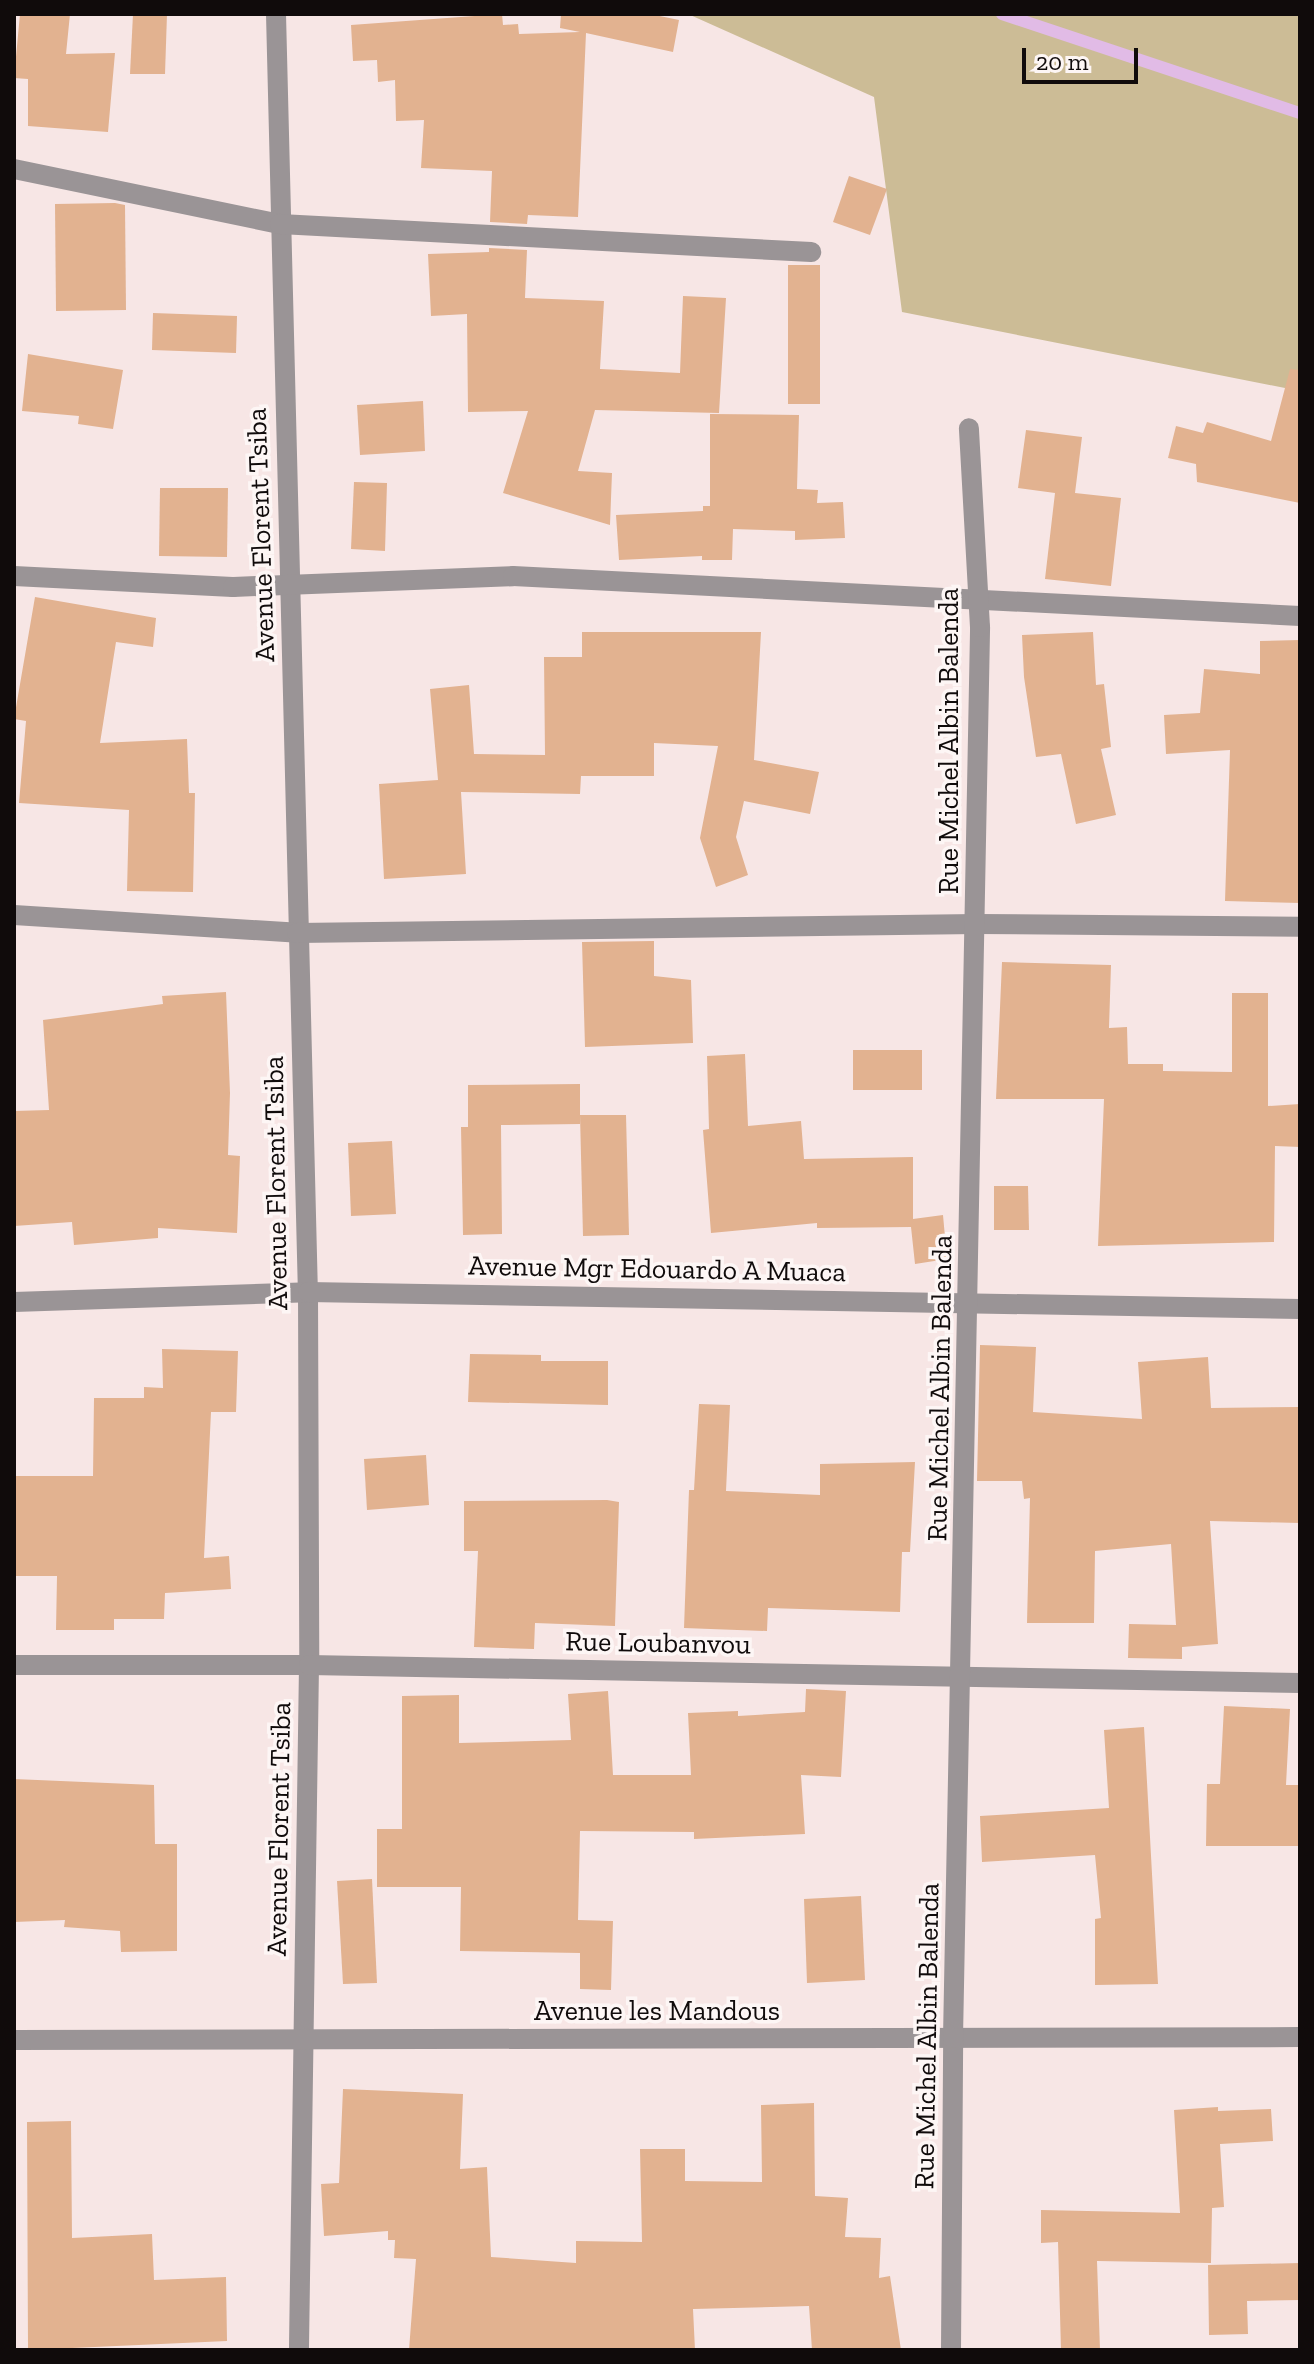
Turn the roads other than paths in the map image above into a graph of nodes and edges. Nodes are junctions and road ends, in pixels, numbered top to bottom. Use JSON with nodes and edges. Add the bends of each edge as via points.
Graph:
{"nodes":[{"id":1,"x":276,"y":14,"type":"edge"},
{"id":2,"x":14,"y":169,"type":"edge"},
{"id":3,"x":280,"y":224,"type":"junction"},
{"id":4,"x":811,"y":252,"type":"dead end"},
{"id":5,"x":969,"y":428,"type":"dead end"},
{"id":6,"x":14,"y":576,"type":"edge"},
{"id":7,"x":292,"y":582,"type":"junction"},
{"id":8,"x":979,"y":602,"type":"junction"},
{"id":9,"x":1300,"y":616,"type":"edge"},
{"id":10,"x":14,"y":915,"type":"edge"},
{"id":11,"x":977,"y":924,"type":"junction"},
{"id":12,"x":1300,"y":927,"type":"edge"},
{"id":13,"x":297,"y":933,"type":"junction"},
{"id":14,"x":308,"y":1292,"type":"junction"},
{"id":15,"x":14,"y":1302,"type":"edge"},
{"id":16,"x":970,"y":1302,"type":"junction"},
{"id":17,"x":1300,"y":1309,"type":"edge"},
{"id":18,"x":14,"y":1665,"type":"edge"},
{"id":19,"x":309,"y":1665,"type":"junction"},
{"id":20,"x":963,"y":1677,"type":"junction"},
{"id":21,"x":1300,"y":1683,"type":"edge"},
{"id":22,"x":1300,"y":2037,"type":"edge"},
{"id":23,"x":953,"y":2038,"type":"junction"},
{"id":24,"x":14,"y":2040,"type":"edge"},
{"id":25,"x":304,"y":2040,"type":"junction"},
{"id":26,"x":299,"y":2350,"type":"edge"},
{"id":27,"x":951,"y":2350,"type":"edge"}],
"edges":[{"from":1,"to":3,"type":"street","name":"Avenue Florent Tsiba"},
{"from":2,"to":3,"type":"street"},
{"from":3,"to":4,"type":"street"},
{"from":3,"to":7,"type":"street","name":"Avenue Florent Tsiba"},
{"from":5,"to":8,"type":"street","name":"Rue Michel Albin Balenda"},
{"from":6,"to":7,"type":"street","via":[[233,587]]},
{"from":7,"to":8,"type":"street","via":[[513,576]]},
{"from":7,"to":13,"type":"street","name":"Avenue Florent Tsiba"},
{"from":8,"to":9,"type":"street"},
{"from":8,"to":11,"type":"street","name":"Rue Michel Albin Balenda"},
{"from":10,"to":13,"type":"street"},
{"from":11,"to":12,"type":"street"},
{"from":11,"to":13,"type":"street"},
{"from":11,"to":16,"type":"street","name":"Rue Michel Albin Balenda"},
{"from":13,"to":14,"type":"street","name":"Avenue Florent Tsiba"},
{"from":14,"to":15,"type":"street","name":"Avenue Mgr Edouardo A Muaca"},
{"from":14,"to":16,"type":"street","name":"Avenue Mgr Edouardo A Muaca"},
{"from":14,"to":19,"type":"street","name":"Avenue Florent Tsiba"},
{"from":16,"to":17,"type":"street","name":"Avenue Mgr Edouardo A Muaca"},
{"from":16,"to":20,"type":"street","name":"Rue Michel Albin Balenda"},
{"from":18,"to":19,"type":"street","name":"Rue Loubanvou"},
{"from":19,"to":20,"type":"street","name":"Rue Loubanvou"},
{"from":19,"to":25,"type":"street","name":"Avenue Florent Tsiba"},
{"from":20,"to":21,"type":"street","name":"Rue Loubanvou"},
{"from":20,"to":23,"type":"street","name":"Rue Michel Albin Balenda"},
{"from":22,"to":23,"type":"street","name":"Avenue les Mandous"},
{"from":23,"to":25,"type":"street","name":"Avenue les Mandous"},
{"from":23,"to":27,"type":"street","name":"Rue Michel Albin Balenda"},
{"from":24,"to":25,"type":"street","name":"Avenue les Mandous"},
{"from":25,"to":26,"type":"street","name":"Avenue Florent Tsiba"}]}
